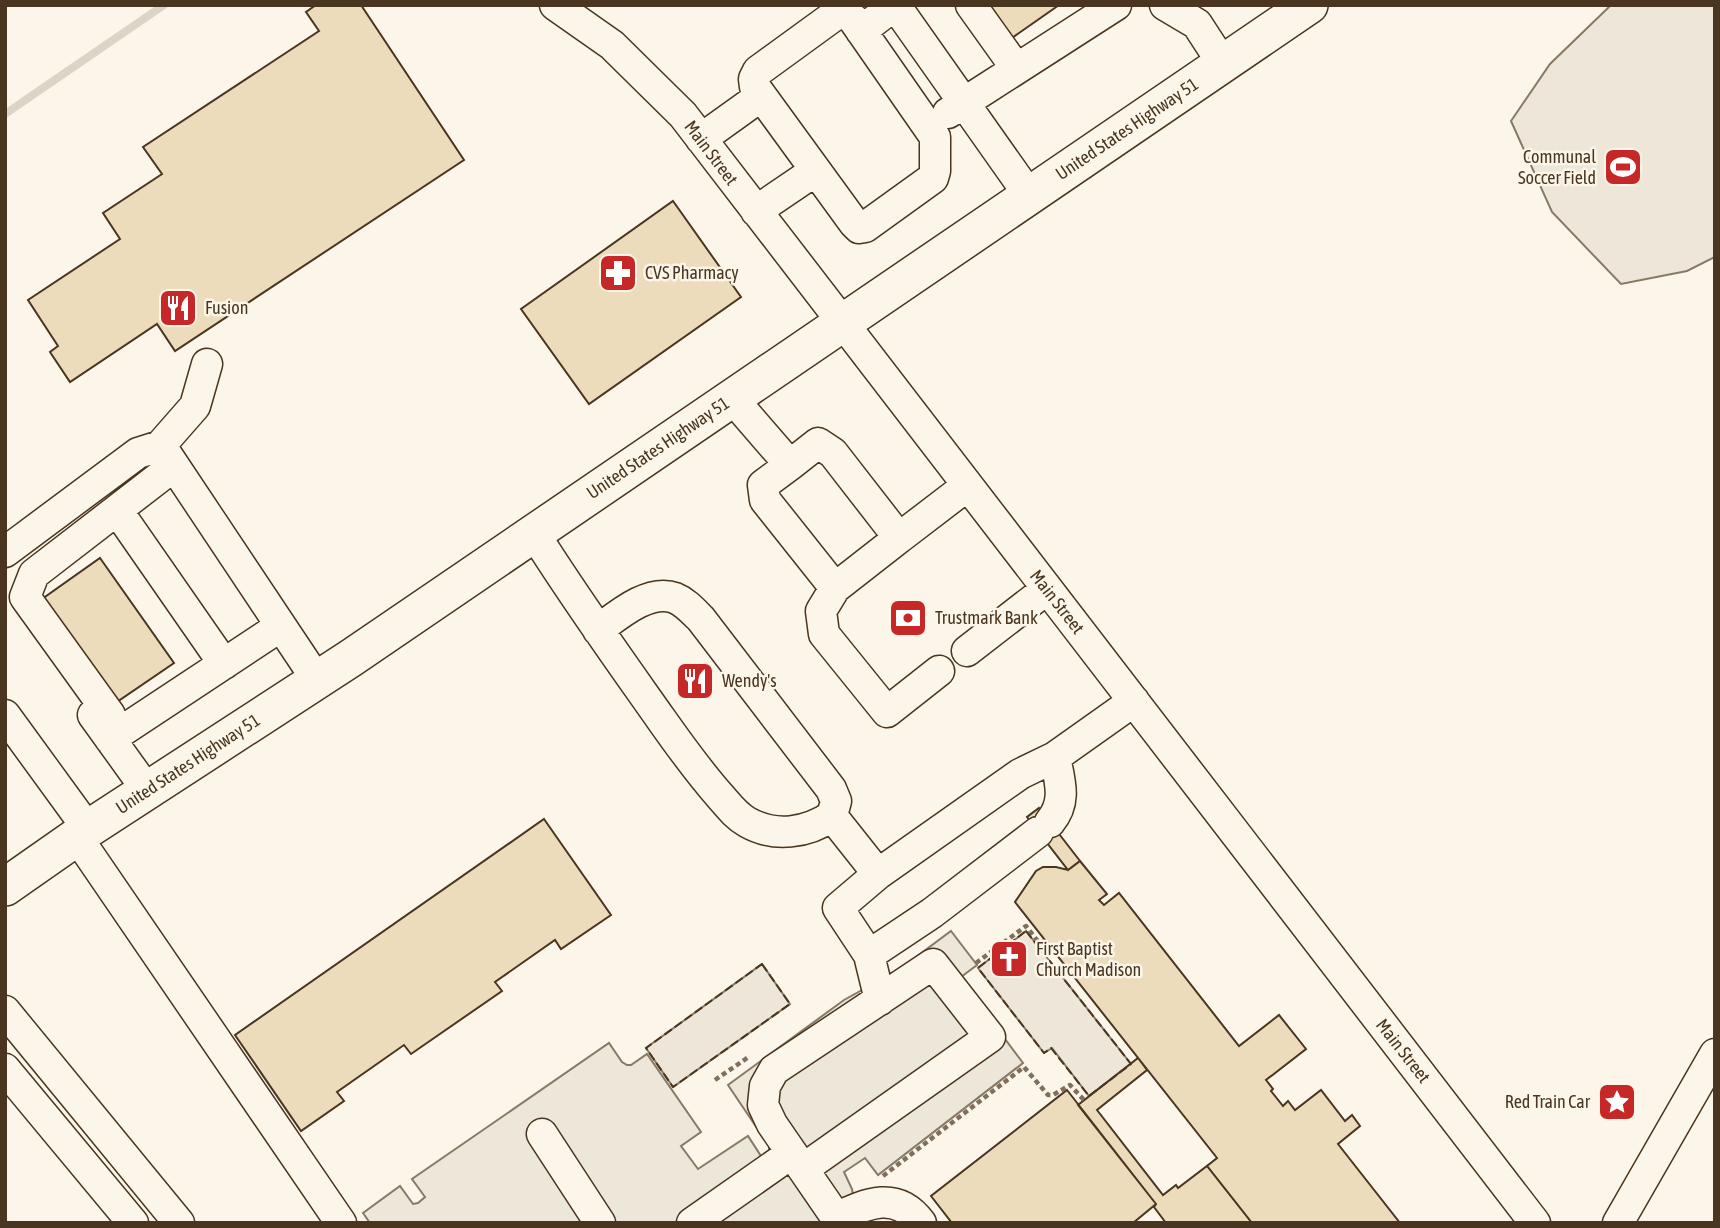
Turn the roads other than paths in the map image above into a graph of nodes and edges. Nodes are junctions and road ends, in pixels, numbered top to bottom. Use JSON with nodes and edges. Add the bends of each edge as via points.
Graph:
{"nodes":[{"id":1,"x":555,"y":5,"type":"edge"},
{"id":2,"x":971,"y":5,"type":"edge"},
{"id":3,"x":1116,"y":5,"type":"edge"},
{"id":4,"x":1165,"y":5,"type":"edge"},
{"id":5,"x":1309,"y":5,"type":"edge"},
{"id":6,"x":861,"y":31,"type":"junction"},
{"id":7,"x":1223,"y":64,"type":"junction"},
{"id":8,"x":1016,"y":68,"type":"junction"},
{"id":9,"x":761,"y":96,"type":"junction"},
{"id":10,"x":963,"y":102,"type":"junction"},
{"id":11,"x":928,"y":126,"type":"junction"},
{"id":12,"x":701,"y":139,"type":"junction"},
{"id":13,"x":815,"y":171,"type":"junction"},
{"id":14,"x":1029,"y":195,"type":"junction"},
{"id":15,"x":756,"y":211,"type":"junction"},
{"id":16,"x":841,"y":323,"type":"junction"},
{"id":17,"x":207,"y":364,"type":"dead end"},
{"id":18,"x":732,"y":398,"type":"junction"},
{"id":19,"x":167,"y":456,"type":"junction"},
{"id":20,"x":790,"y":465,"type":"junction"},
{"id":21,"x":967,"y":486,"type":"junction"},
{"id":22,"x":117,"y":510,"type":"junction"},
{"id":23,"x":534,"y":533,"type":"junction"},
{"id":24,"x":900,"y":538,"type":"junction"},
{"id":25,"x":5,"y":552,"type":"edge"},
{"id":26,"x":835,"y":588,"type":"junction"},
{"id":27,"x":1047,"y":589,"type":"junction"},
{"id":28,"x":5,"y":593,"type":"edge"},
{"id":29,"x":281,"y":626,"type":"junction"},
{"id":30,"x":598,"y":630,"type":"junction"},
{"id":31,"x":967,"y":651,"type":"dead end"},
{"id":32,"x":224,"y":664,"type":"junction"},
{"id":33,"x":939,"y":671,"type":"dead end"},
{"id":34,"x":317,"y":680,"type":"junction"},
{"id":35,"x":1134,"y":701,"type":"junction"},
{"id":36,"x":5,"y":715,"type":"edge"},
{"id":37,"x":107,"y":734,"type":"junction"},
{"id":38,"x":1055,"y":757,"type":"junction"},
{"id":39,"x":147,"y":790,"type":"junction"},
{"id":40,"x":832,"y":816,"type":"junction"},
{"id":41,"x":82,"y":833,"type":"junction"},
{"id":42,"x":878,"y":874,"type":"junction"},
{"id":43,"x":8,"y":880,"type":"edge"},
{"id":44,"x":869,"y":955,"type":"junction"},
{"id":45,"x":880,"y":1000,"type":"junction"},
{"id":46,"x":5,"y":1011,"type":"edge"},
{"id":47,"x":1715,"y":1054,"type":"edge"},
{"id":48,"x":5,"y":1069,"type":"edge"},
{"id":49,"x":542,"y":1134,"type":"dead end"},
{"id":50,"x":798,"y":1161,"type":"junction"},
{"id":51,"x":838,"y":1220,"type":"edge"},
{"id":52,"x":133,"y":1223,"type":"edge"},
{"id":53,"x":179,"y":1223,"type":"edge"},
{"id":54,"x":341,"y":1223,"type":"edge"},
{"id":55,"x":600,"y":1223,"type":"edge"},
{"id":56,"x":692,"y":1223,"type":"edge"},
{"id":57,"x":921,"y":1223,"type":"edge"},
{"id":58,"x":1535,"y":1223,"type":"edge"},
{"id":59,"x":1618,"y":1223,"type":"edge"}],
"edges":[{"from":1,"to":12,"type":"street","name":"Main Street","via":[[612,45]]},
{"from":2,"to":8,"type":"street"},
{"from":3,"to":8,"type":"street"},
{"from":4,"to":7,"type":"street","via":[[1197,24]]},
{"from":5,"to":7,"type":"main road","name":"United States Highway 51"},
{"from":6,"to":9,"type":"street","via":[[844,13],[835,15],[758,72],[754,79]]},
{"from":6,"to":10,"type":"street","via":[[895,5]]},
{"from":6,"to":11,"type":"street"},
{"from":7,"to":14,"type":"main road","name":"United States Highway 51"},
{"from":8,"to":10,"type":"street"},
{"from":9,"to":12,"type":"street"},
{"from":9,"to":13,"type":"street"},
{"from":10,"to":11,"type":"street"},
{"from":10,"to":14,"type":"street"},
{"from":11,"to":13,"type":"street","via":[[935,137],[933,178],[865,228],[854,223]]},
{"from":12,"to":15,"type":"street","name":"Main Street"},
{"from":13,"to":15,"type":"street"},
{"from":14,"to":16,"type":"main road","name":"United States Highway 51"},
{"from":15,"to":16,"type":"street","name":"Main Street"},
{"from":16,"to":18,"type":"main road","name":"United States Highway 51"},
{"from":16,"to":21,"type":"street","name":"Main Street"},
{"from":17,"to":19,"type":"street","via":[[195,407]]},
{"from":18,"to":20,"type":"street"},
{"from":18,"to":23,"type":"main road","name":"United States Highway 51"},
{"from":19,"to":22,"type":"street"},
{"from":19,"to":25,"type":"street","via":[[138,453]]},
{"from":19,"to":29,"type":"street"},
{"from":20,"to":24,"type":"street","via":[[818,443],[826,448]]},
{"from":20,"to":26,"type":"street","via":[[763,485],[765,500]]},
{"from":21,"to":24,"type":"street"},
{"from":21,"to":27,"type":"street","name":"Main Street"},
{"from":22,"to":32,"type":"street"},
{"from":22,"to":37,"type":"street","via":[[34,574],[25,597],[110,715]]},
{"from":23,"to":30,"type":"street"},
{"from":23,"to":34,"type":"main road","name":"United States Highway 51"},
{"from":24,"to":26,"type":"street"},
{"from":26,"to":33,"type":"street","via":[[821,611],[824,634],[887,712]]},
{"from":27,"to":31,"type":"street"},
{"from":27,"to":35,"type":"street","name":"Main Street"},
{"from":28,"to":37,"type":"street"},
{"from":29,"to":32,"type":"street"},
{"from":29,"to":34,"type":"street"},
{"from":30,"to":40,"type":"street","via":[[695,768],[745,821],[761,829],[789,832]]},
{"from":30,"to":40,"type":"street","via":[[649,599],[674,597],[687,606],[831,789],[836,800]]},
{"from":32,"to":37,"type":"street"},
{"from":34,"to":39,"type":"main road","name":"United States Highway 51"},
{"from":35,"to":38,"type":"street"},
{"from":35,"to":58,"type":"street","name":"Main Street"},
{"from":36,"to":41,"type":"street"},
{"from":37,"to":39,"type":"street"},
{"from":38,"to":42,"type":"street","via":[[1020,774]]},
{"from":38,"to":44,"type":"street","via":[[1062,797],[1059,812],[932,913]]},
{"from":39,"to":41,"type":"main road","name":"United States Highway 51"},
{"from":40,"to":42,"type":"street"},
{"from":41,"to":43,"type":"main road","name":"United States Highway 51"},
{"from":41,"to":54,"type":"street"},
{"from":42,"to":44,"type":"street","via":[[838,908]]},
{"from":44,"to":45,"type":"street"},
{"from":45,"to":50,"type":"street","via":[[774,1070],[769,1078],[762,1105]]},
{"from":45,"to":50,"type":"street","via":[[933,964],[990,1037]]},
{"from":46,"to":53,"type":"street"},
{"from":47,"to":59,"type":"street"},
{"from":48,"to":52,"type":"street"},
{"from":49,"to":55,"type":"street"},
{"from":50,"to":51,"type":"street"},
{"from":50,"to":56,"type":"street"},
{"from":51,"to":57,"type":"street","via":[[879,1202],[899,1204]]}]}
